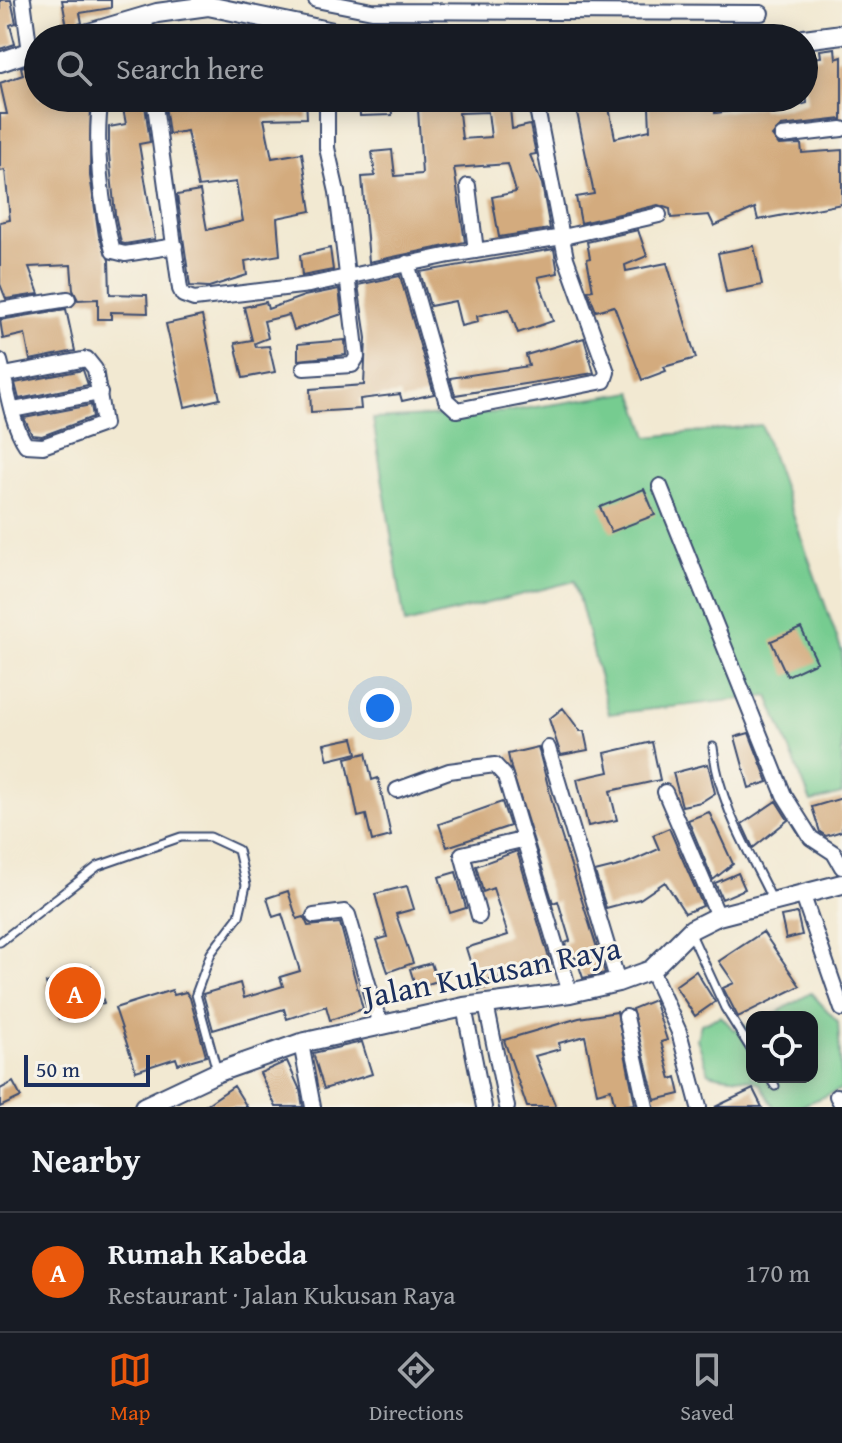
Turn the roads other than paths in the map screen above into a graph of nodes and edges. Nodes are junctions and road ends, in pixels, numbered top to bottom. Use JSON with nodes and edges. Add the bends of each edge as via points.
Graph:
{"nodes":[{"id":1,"x":23,"y":0,"type":"edge"},
{"id":2,"x":316,"y":0,"type":"edge"},
{"id":3,"x":152,"y":10,"type":"edge"},
{"id":4,"x":761,"y":13,"type":"dead end"},
{"id":5,"x":28,"y":24,"type":"edge"},
{"id":6,"x":120,"y":24,"type":"edge"},
{"id":7,"x":283,"y":24,"type":"edge"},
{"id":8,"x":842,"y":34,"type":"edge"},
{"id":9,"x":818,"y":37,"type":"edge"},
{"id":10,"x":24,"y":54,"type":"edge"},
{"id":11,"x":0,"y":62,"type":"edge"},
{"id":12,"x":98,"y":112,"type":"edge"},
{"id":13,"x":156,"y":112,"type":"edge"},
{"id":14,"x":327,"y":112,"type":"edge"},
{"id":15,"x":538,"y":112,"type":"edge"},
{"id":16,"x":842,"y":129,"type":"edge"},
{"id":17,"x":782,"y":136,"type":"dead end"},
{"id":18,"x":468,"y":186,"type":"dead end"},
{"id":19,"x":659,"y":215,"type":"dead end"},
{"id":20,"x":563,"y":237,"type":"junction"},
{"id":21,"x":175,"y":246,"type":"junction"},
{"id":22,"x":476,"y":251,"type":"junction"},
{"id":23,"x":407,"y":263,"type":"junction"},
{"id":24,"x":347,"y":277,"type":"junction"},
{"id":25,"x":68,"y":299,"type":"dead end"},
{"id":26,"x":0,"y":310,"type":"edge"},
{"id":27,"x":2,"y":368,"type":"edge"},
{"id":28,"x":304,"y":368,"type":"dead end"},
{"id":29,"x":100,"y":393,"type":"junction"},
{"id":30,"x":13,"y":410,"type":"junction"},
{"id":31,"x":660,"y":486,"type":"dead end"},
{"id":32,"x":713,"y":747,"type":"dead end"},
{"id":33,"x":548,"y":748,"type":"dead end"},
{"id":34,"x":397,"y":790,"type":"dead end"},
{"id":35,"x":665,"y":792,"type":"dead end"},
{"id":36,"x":522,"y":840,"type":"junction"},
{"id":37,"x":842,"y":867,"type":"edge"},
{"id":38,"x":842,"y":884,"type":"edge"},
{"id":39,"x":802,"y":893,"type":"junction"},
{"id":40,"x":773,"y":901,"type":"junction"},
{"id":41,"x":314,"y":916,"type":"dead end"},
{"id":42,"x":479,"y":916,"type":"dead end"},
{"id":43,"x":718,"y":916,"type":"junction"},
{"id":44,"x":690,"y":932,"type":"junction"},
{"id":45,"x":0,"y":942,"type":"edge"},
{"id":46,"x":651,"y":970,"type":"junction"},
{"id":47,"x":618,"y":982,"type":"junction"},
{"id":48,"x":570,"y":993,"type":"junction"},
{"id":49,"x":486,"y":1004,"type":"junction"},
{"id":50,"x":464,"y":1007,"type":"junction"},
{"id":51,"x":842,"y":1009,"type":"edge"},
{"id":52,"x":626,"y":1017,"type":"dead end"},
{"id":53,"x":380,"y":1025,"type":"junction"},
{"id":54,"x":746,"y":1041,"type":"edge"},
{"id":55,"x":301,"y":1043,"type":"junction"},
{"id":56,"x":218,"y":1072,"type":"junction"},
{"id":57,"x":773,"y":1083,"type":"edge"},
{"id":58,"x":775,"y":1086,"type":"dead end"},
{"id":59,"x":144,"y":1107,"type":"edge"},
{"id":60,"x":313,"y":1107,"type":"edge"},
{"id":61,"x":484,"y":1107,"type":"edge"},
{"id":62,"x":507,"y":1107,"type":"edge"},
{"id":63,"x":646,"y":1107,"type":"edge"},
{"id":64,"x":699,"y":1107,"type":"edge"}],
"edges":[{"from":1,"to":5,"type":"street"},
{"from":2,"to":4,"type":"street","via":[[372,11]]},
{"from":3,"to":6,"type":"street"},
{"from":3,"to":7,"type":"street","via":[[208,6]]},
{"from":8,"to":9,"type":"street"},
{"from":10,"to":11,"type":"street"},
{"from":12,"to":21,"type":"street","via":[[113,251]]},
{"from":13,"to":21,"type":"street"},
{"from":14,"to":24,"type":"street","via":[[327,148]]},
{"from":15,"to":20,"type":"street"},
{"from":16,"to":17,"type":"street"},
{"from":18,"to":22,"type":"street"},
{"from":19,"to":20,"type":"street"},
{"from":20,"to":22,"type":"street"},
{"from":20,"to":23,"type":"street","via":[[608,377],[465,411],[446,400]]},
{"from":21,"to":24,"type":"street","via":[[180,289],[194,299]]},
{"from":22,"to":23,"type":"street"},
{"from":23,"to":24,"type":"street"},
{"from":24,"to":28,"type":"street","via":[[356,361]]},
{"from":25,"to":26,"type":"street"},
{"from":27,"to":29,"type":"street","via":[[87,359]]},
{"from":27,"to":30,"type":"street"},
{"from":29,"to":30,"type":"street"},
{"from":29,"to":30,"type":"street","via":[[105,420],[100,429],[43,446],[22,440]]},
{"from":31,"to":37,"type":"street","via":[[784,795],[811,838],[834,853]]},
{"from":32,"to":40,"type":"lane","via":[[729,818]]},
{"from":33,"to":47,"type":"street"},
{"from":34,"to":36,"type":"street","via":[[449,771],[495,765],[505,776]]},
{"from":35,"to":43,"type":"street"},
{"from":36,"to":42,"type":"street","via":[[462,854]]},
{"from":36,"to":48,"type":"street"},
{"from":38,"to":39,"type":"street","name":"Jalan Kukusan Raya"},
{"from":39,"to":40,"type":"street","name":"Jalan Kukusan Raya"},
{"from":39,"to":51,"type":"street"},
{"from":40,"to":43,"type":"street","name":"Jalan Kukusan Raya"},
{"from":41,"to":53,"type":"street","via":[[348,915]]},
{"from":43,"to":44,"type":"street","name":"Jalan Kukusan Raya"},
{"from":44,"to":46,"type":"street","name":"Jalan Kukusan Raya"},
{"from":44,"to":54,"type":"lane"},
{"from":45,"to":56,"type":"lane","via":[[98,866],[181,837],[210,837],[238,850],[246,885],[239,916],[211,953],[196,994]]},
{"from":46,"to":47,"type":"street","name":"Jalan Kukusan Raya"},
{"from":46,"to":64,"type":"street","via":[[679,1032]]},
{"from":47,"to":48,"type":"street","name":"Jalan Kukusan Raya"},
{"from":48,"to":49,"type":"street","name":"Jalan Kukusan Raya"},
{"from":49,"to":50,"type":"street","name":"Jalan Kukusan Raya"},
{"from":49,"to":62,"type":"street"},
{"from":50,"to":53,"type":"street","name":"Jalan Kukusan Raya"},
{"from":50,"to":61,"type":"street"},
{"from":52,"to":63,"type":"street"},
{"from":53,"to":55,"type":"street","name":"Jalan Kukusan Raya"},
{"from":55,"to":56,"type":"street","name":"Jalan Kukusan Raya"},
{"from":55,"to":60,"type":"street"},
{"from":56,"to":59,"type":"street","name":"Jalan Kukusan Raya"},
{"from":57,"to":58,"type":"lane"}]}
